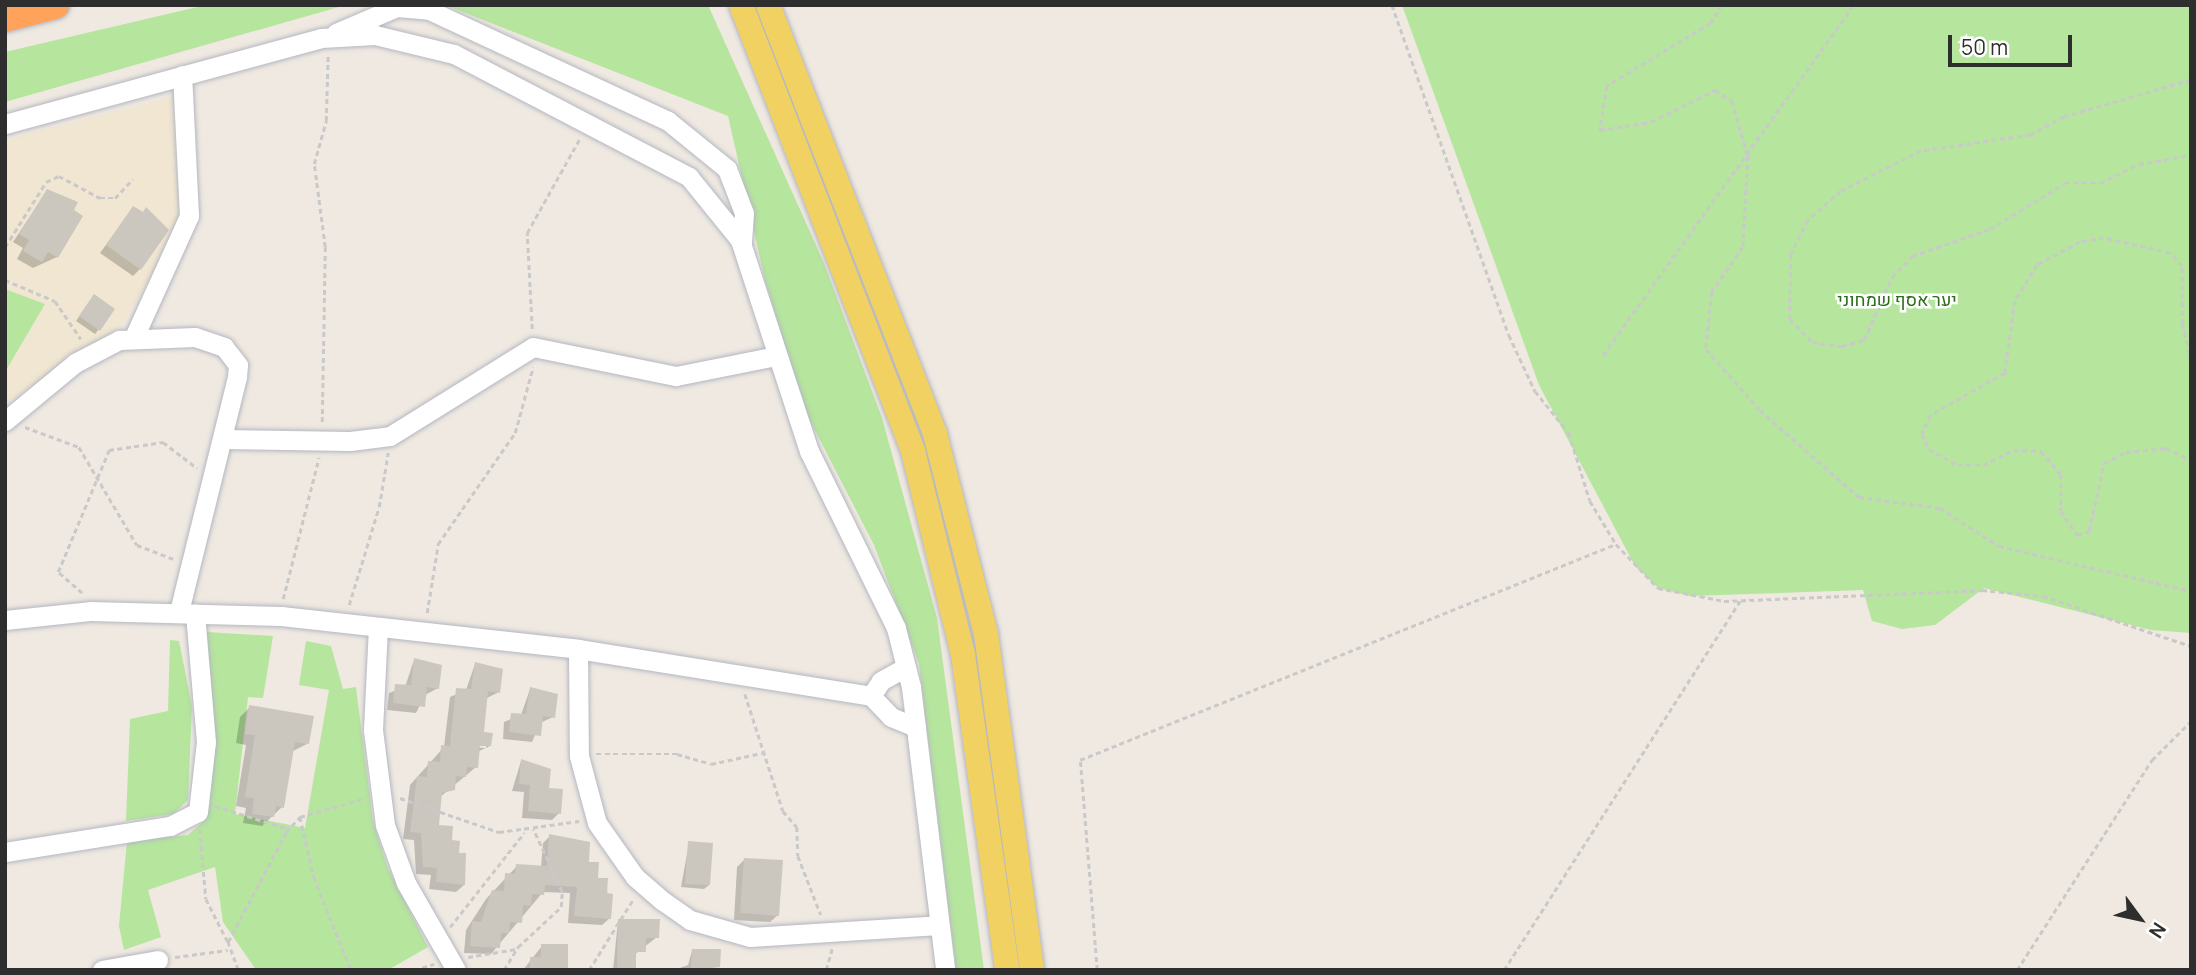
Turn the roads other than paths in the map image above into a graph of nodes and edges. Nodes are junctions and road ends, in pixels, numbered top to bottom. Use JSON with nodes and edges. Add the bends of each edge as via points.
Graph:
{"nodes":[{"id":1,"x":55,"y":5,"type":"edge"},
{"id":2,"x":741,"y":5,"type":"edge"},
{"id":3,"x":768,"y":5,"type":"edge"},
{"id":4,"x":5,"y":18,"type":"edge"},
{"id":5,"x":327,"y":38,"type":"junction"},
{"id":6,"x":182,"y":75,"type":"junction"},
{"id":7,"x":5,"y":124,"type":"edge"},
{"id":8,"x":742,"y":246,"type":"junction"},
{"id":9,"x":135,"y":335,"type":"junction"},
{"id":10,"x":776,"y":356,"type":"junction"},
{"id":11,"x":6,"y":421,"type":"edge"},
{"id":12,"x":223,"y":439,"type":"junction"},
{"id":13,"x":187,"y":612,"type":"junction"},
{"id":14,"x":5,"y":620,"type":"edge"},
{"id":15,"x":378,"y":627,"type":"junction"},
{"id":16,"x":578,"y":649,"type":"junction"},
{"id":17,"x":906,"y":667,"type":"junction"},
{"id":18,"x":871,"y":696,"type":"junction"},
{"id":19,"x":916,"y":727,"type":"junction"},
{"id":20,"x":5,"y":852,"type":"edge"},
{"id":21,"x":939,"y":925,"type":"junction"},
{"id":22,"x":158,"y":960,"type":"road end"},
{"id":23,"x":453,"y":965,"type":"edge"},
{"id":24,"x":102,"y":970,"type":"edge"},
{"id":25,"x":945,"y":970,"type":"edge"},
{"id":26,"x":1007,"y":970,"type":"edge"},
{"id":27,"x":1032,"y":970,"type":"edge"}],
"edges":[{"from":1,"to":4,"type":"highway"},
{"from":2,"to":26,"type":"main road","via":[[913,451],[963,655]]},
{"from":3,"to":27,"type":"main road","via":[[935,434],[986,634]]},
{"from":5,"to":6,"type":"street"},
{"from":5,"to":8,"type":"street","via":[[375,35],[454,54],[592,122],[690,177],[727,217]]},
{"from":5,"to":8,"type":"street","via":[[383,11],[429,10],[668,121],[727,169],[744,213]]},
{"from":6,"to":7,"type":"street"},
{"from":6,"to":9,"type":"street","via":[[189,216],[147,297]]},
{"from":8,"to":10,"type":"street"},
{"from":9,"to":11,"type":"street","via":[[88,355]]},
{"from":9,"to":12,"type":"street","via":[[213,339],[233,357],[237,377]]},
{"from":10,"to":12,"type":"street","via":[[676,376],[533,347],[390,436],[322,442]]},
{"from":10,"to":17,"type":"street","via":[[809,451],[886,602]]},
{"from":12,"to":13,"type":"street"},
{"from":13,"to":14,"type":"street","via":[[90,611]]},
{"from":13,"to":15,"type":"street"},
{"from":13,"to":20,"type":"street","via":[[206,742],[200,807],[170,826]]},
{"from":15,"to":16,"type":"street"},
{"from":15,"to":23,"type":"street","via":[[373,730],[381,797],[393,851]]},
{"from":16,"to":18,"type":"street"},
{"from":16,"to":21,"type":"street","via":[[579,756],[596,819],[613,850],[643,884],[690,920],[726,933],[834,935]]},
{"from":17,"to":18,"type":"street","via":[[881,681]]},
{"from":17,"to":19,"type":"street"},
{"from":18,"to":19,"type":"street","via":[[891,717]]},
{"from":19,"to":21,"type":"street"},
{"from":21,"to":25,"type":"street"},
{"from":22,"to":24,"type":"street"}]}
